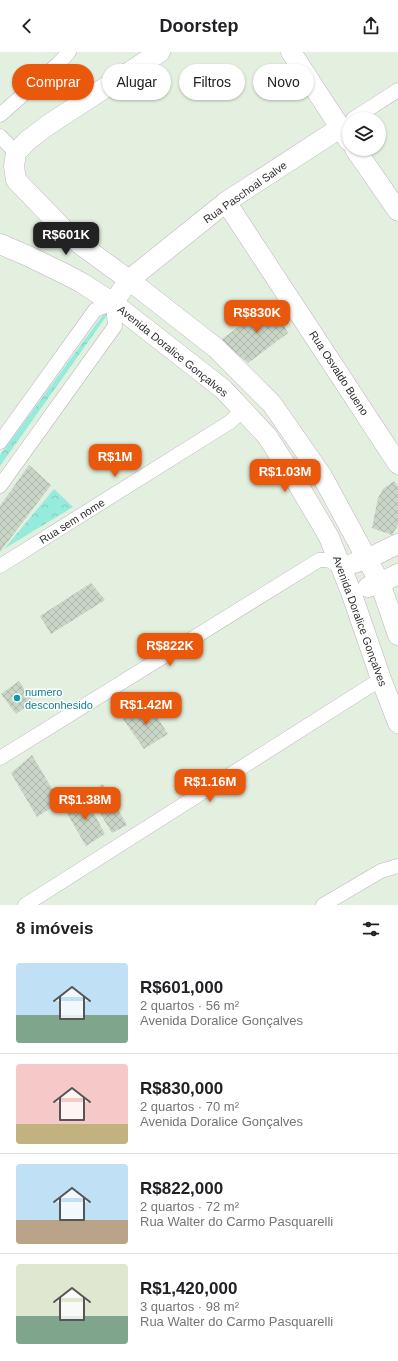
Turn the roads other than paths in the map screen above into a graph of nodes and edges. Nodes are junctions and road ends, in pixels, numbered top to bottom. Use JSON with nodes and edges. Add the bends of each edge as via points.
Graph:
{"nodes":[{"id":1,"x":69,"y":52,"type":"edge"},
{"id":2,"x":160,"y":52,"type":"edge"},
{"id":3,"x":291,"y":52,"type":"edge"},
{"id":4,"x":398,"y":90,"type":"edge"},
{"id":5,"x":368,"y":112,"type":"edge"},
{"id":6,"x":0,"y":115,"type":"edge"},
{"id":7,"x":342,"y":119,"type":"edge"},
{"id":8,"x":342,"y":131,"type":"edge"},
{"id":9,"x":0,"y":136,"type":"edge"},
{"id":10,"x":16,"y":153,"type":"junction"},
{"id":11,"x":360,"y":156,"type":"edge"},
{"id":12,"x":226,"y":202,"type":"junction"},
{"id":13,"x":398,"y":211,"type":"edge"},
{"id":14,"x":0,"y":244,"type":"edge"},
{"id":15,"x":129,"y":280,"type":"junction"},
{"id":16,"x":113,"y":303,"type":"junction"},
{"id":17,"x":243,"y":410,"type":"junction"},
{"id":18,"x":0,"y":442,"type":"edge"},
{"id":19,"x":398,"y":464,"type":"edge"},
{"id":20,"x":0,"y":486,"type":"edge"},
{"id":21,"x":398,"y":544,"type":"edge"},
{"id":22,"x":367,"y":559,"type":"junction"},
{"id":23,"x":0,"y":566,"type":"edge"},
{"id":24,"x":341,"y":567,"type":"junction"},
{"id":25,"x":398,"y":574,"type":"edge"},
{"id":26,"x":380,"y":583,"type":"junction"},
{"id":27,"x":351,"y":592,"type":"junction"},
{"id":28,"x":398,"y":635,"type":"edge"},
{"id":29,"x":380,"y":679,"type":"junction"},
{"id":30,"x":398,"y":723,"type":"edge"},
{"id":31,"x":0,"y":758,"type":"edge"},
{"id":32,"x":398,"y":866,"type":"edge"},
{"id":33,"x":25,"y":905,"type":"edge"},
{"id":34,"x":323,"y":905,"type":"edge"}],
"edges":[{"from":1,"to":6,"type":"street","via":[[59,64]]},
{"from":2,"to":10,"type":"street","via":[[48,125]]},
{"from":3,"to":7,"type":"street"},
{"from":4,"to":5,"type":"street","name":"Rua Paschoal Salve"},
{"from":8,"to":12,"type":"street","name":"Rua Paschoal Salve"},
{"from":9,"to":10,"type":"street"},
{"from":10,"to":15,"type":"street","via":[[16,180],[73,239]]},
{"from":11,"to":13,"type":"street"},
{"from":12,"to":15,"type":"street","name":"Rua Paschoal Salve"},
{"from":12,"to":19,"type":"street","name":"Rua Osvaldo Bueno"},
{"from":14,"to":16,"type":"street","name":"Avenida Doralice Gonçalves","via":[[72,278]]},
{"from":15,"to":16,"type":"street","name":"Rua Paschoal Salve"},
{"from":15,"to":22,"type":"street","via":[[216,348],[272,404],[322,476]]},
{"from":16,"to":17,"type":"street","name":"Avenida Doralice Gonçalves","via":[[223,389]]},
{"from":16,"to":18,"type":"street","via":[[95,310]]},
{"from":16,"to":20,"type":"street","via":[[115,326]]},
{"from":17,"to":23,"type":"street","name":"Rua sem nome","via":[[230,422]]},
{"from":17,"to":24,"type":"street","name":"Avenida Doralice Gonçalves","via":[[267,436],[296,481],[329,537]]},
{"from":21,"to":22,"type":"street"},
{"from":22,"to":24,"type":"street"},
{"from":22,"to":26,"type":"street"},
{"from":24,"to":27,"type":"street","name":"Avenida Doralice Gonçalves"},
{"from":24,"to":31,"type":"street","via":[[328,560],[319,560]]},
{"from":25,"to":26,"type":"street"},
{"from":26,"to":27,"type":"street"},
{"from":26,"to":28,"type":"street"},
{"from":27,"to":29,"type":"street","name":"Avenida Doralice Gonçalves"},
{"from":29,"to":30,"type":"street","name":"Avenida Doralice Gonçalves"},
{"from":29,"to":33,"type":"street"},
{"from":32,"to":34,"type":"street","via":[[381,871]]}]}
